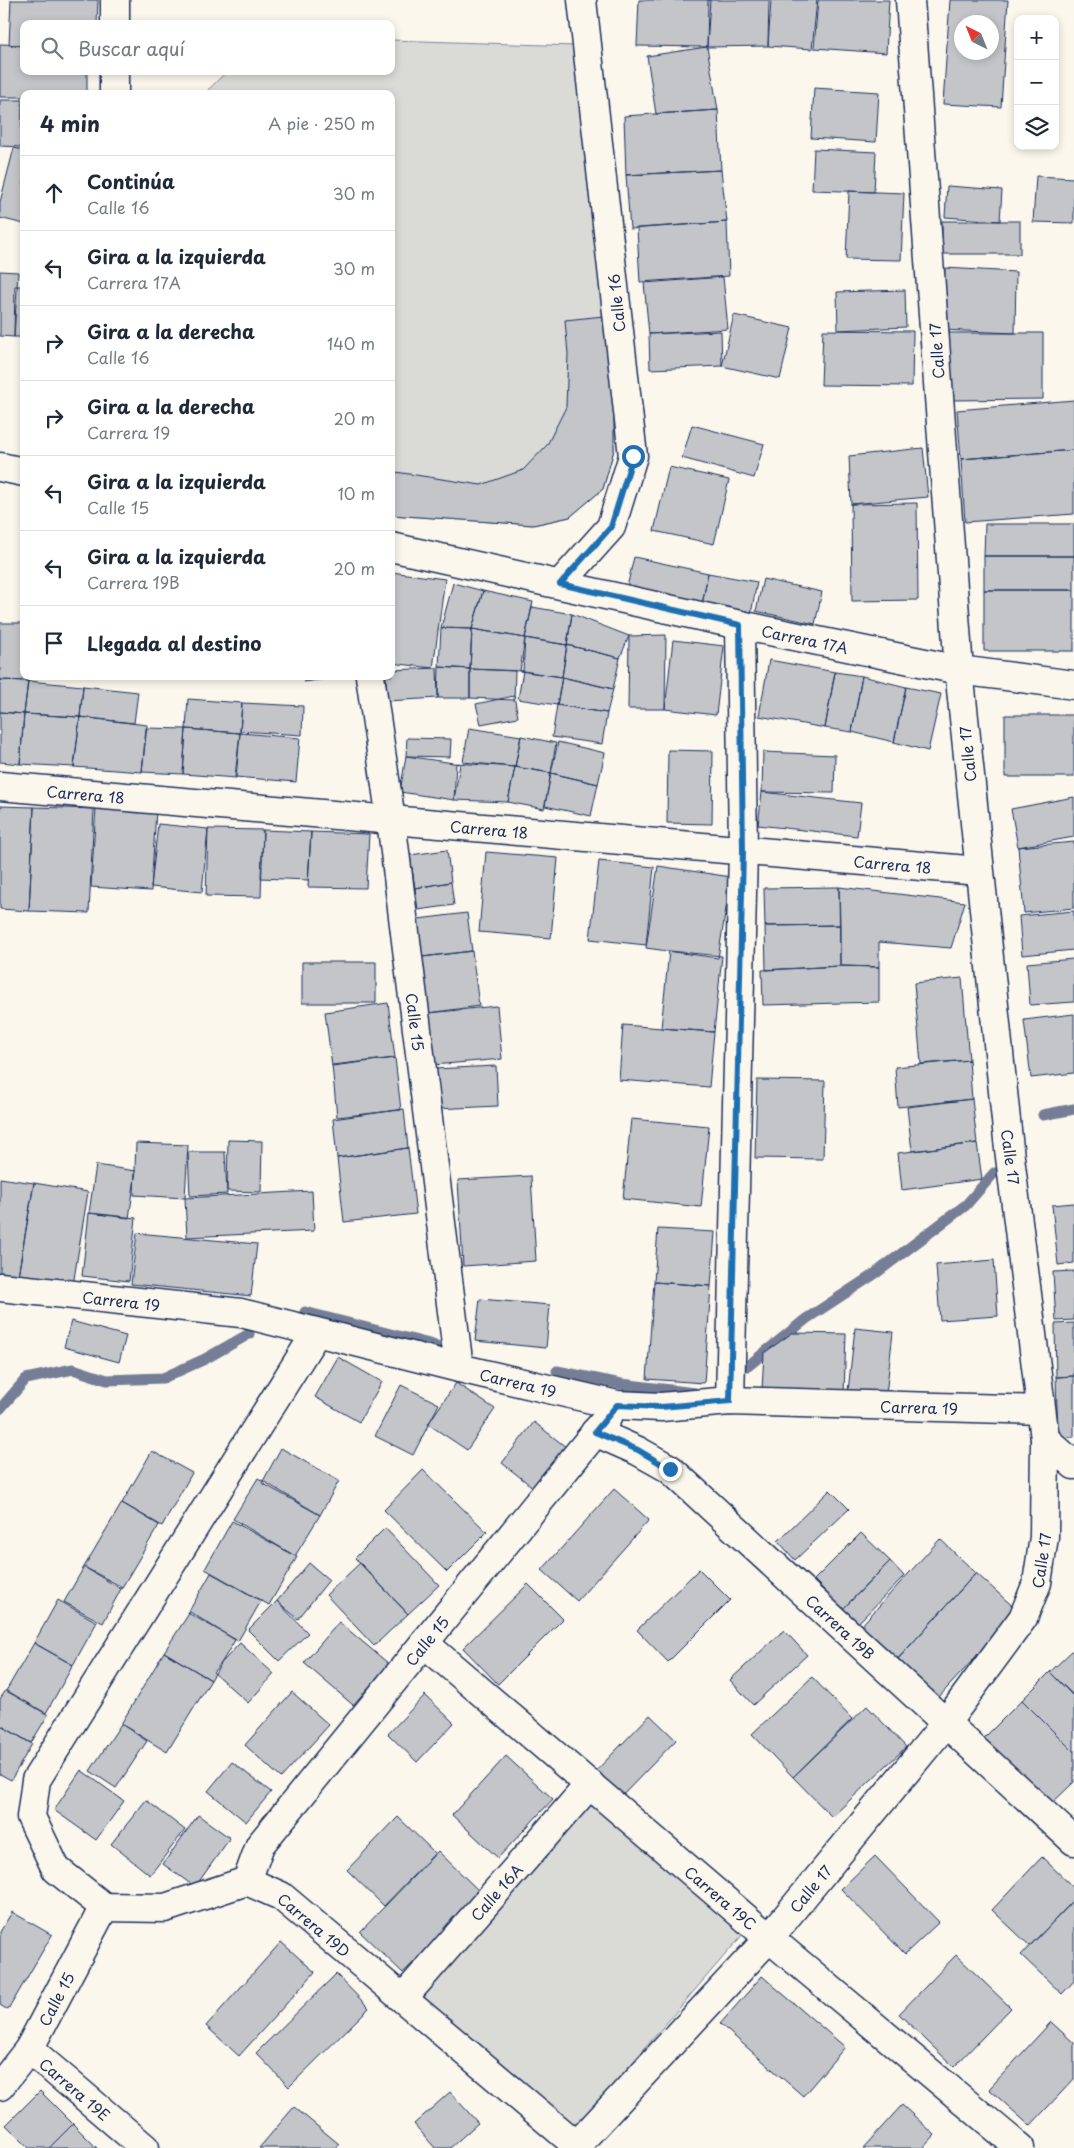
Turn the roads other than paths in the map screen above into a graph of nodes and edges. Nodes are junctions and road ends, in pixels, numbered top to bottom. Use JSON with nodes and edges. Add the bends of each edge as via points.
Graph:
{"nodes":[{"id":1,"x":115,"y":0,"type":"edge"},
{"id":2,"x":582,"y":0,"type":"edge"},
{"id":3,"x":910,"y":0,"type":"edge"},
{"id":4,"x":115,"y":20,"type":"edge"},
{"id":5,"x":114,"y":75,"type":"edge"},
{"id":6,"x":114,"y":90,"type":"edge"},
{"id":7,"x":0,"y":467,"type":"edge"},
{"id":8,"x":20,"y":471,"type":"edge"},
{"id":9,"x":395,"y":548,"type":"edge"},
{"id":10,"x":560,"y":584,"type":"junction"},
{"id":11,"x":740,"y":625,"type":"junction"},
{"id":12,"x":959,"y":670,"type":"junction"},
{"id":13,"x":371,"y":680,"type":"edge"},
{"id":14,"x":1074,"y":685,"type":"edge"},
{"id":15,"x":0,"y":786,"type":"edge"},
{"id":16,"x":391,"y":820,"type":"junction"},
{"id":17,"x":743,"y":851,"type":"junction"},
{"id":18,"x":979,"y":871,"type":"junction"},
{"id":19,"x":0,"y":1288,"type":"edge"},
{"id":20,"x":316,"y":1334,"type":"junction"},
{"id":21,"x":459,"y":1368,"type":"junction"},
{"id":22,"x":730,"y":1401,"type":"junction"},
{"id":23,"x":617,"y":1405,"type":"junction"},
{"id":24,"x":1041,"y":1410,"type":"junction"},
{"id":25,"x":595,"y":1432,"type":"junction"},
{"id":26,"x":1045,"y":1439,"type":"junction"},
{"id":27,"x":1074,"y":1446,"type":"edge"},
{"id":28,"x":1074,"y":1465,"type":"edge"},
{"id":29,"x":424,"y":1643,"type":"junction"},
{"id":30,"x":945,"y":1724,"type":"junction"},
{"id":31,"x":590,"y":1784,"type":"junction"},
{"id":32,"x":1074,"y":1841,"type":"edge"},
{"id":33,"x":247,"y":1881,"type":"junction"},
{"id":34,"x":104,"y":1907,"type":"junction"},
{"id":35,"x":769,"y":1938,"type":"junction"},
{"id":36,"x":403,"y":1998,"type":"junction"},
{"id":37,"x":28,"y":2049,"type":"junction"},
{"id":38,"x":0,"y":2086,"type":"edge"},
{"id":39,"x":577,"y":2147,"type":"edge"},
{"id":40,"x":145,"y":2148,"type":"edge"},
{"id":41,"x":1020,"y":2148,"type":"edge"}],
"edges":[{"from":1,"to":4,"type":"street"},
{"from":2,"to":10,"type":"street","name":"Calle 16","via":[[633,456],[611,527]]},
{"from":3,"to":12,"type":"street","name":"Calle 17"},
{"from":5,"to":6,"type":"street"},
{"from":7,"to":8,"type":"street"},
{"from":9,"to":10,"type":"street","name":"Carrera 17A"},
{"from":10,"to":11,"type":"street","name":"Carrera 17A"},
{"from":11,"to":12,"type":"street","name":"Carrera 17A"},
{"from":11,"to":17,"type":"street"},
{"from":12,"to":14,"type":"street","name":"Carrera 17A"},
{"from":12,"to":18,"type":"street","name":"Calle 17"},
{"from":13,"to":16,"type":"street","name":"Calle 15"},
{"from":15,"to":16,"type":"street","name":"Carrera 18"},
{"from":16,"to":17,"type":"street","name":"Carrera 18"},
{"from":16,"to":21,"type":"street","name":"Calle 15"},
{"from":17,"to":18,"type":"street","name":"Carrera 18"},
{"from":17,"to":22,"type":"street"},
{"from":18,"to":24,"type":"street","name":"Calle 17"},
{"from":19,"to":20,"type":"street","name":"Carrera 19","via":[[241,1313]]},
{"from":20,"to":21,"type":"street","name":"Carrera 19"},
{"from":20,"to":34,"type":"street","via":[[36,1780],[31,1817],[56,1869]]},
{"from":21,"to":23,"type":"street","name":"Carrera 19"},
{"from":22,"to":23,"type":"street","name":"Carrera 19","via":[[661,1407]]},
{"from":22,"to":24,"type":"street","name":"Carrera 19"},
{"from":23,"to":25,"type":"street","name":"Calle 15"},
{"from":24,"to":26,"type":"street","name":"Calle 17"},
{"from":25,"to":29,"type":"street","name":"Calle 15"},
{"from":25,"to":30,"type":"street","name":"Carrera 19B","via":[[638,1450],[670,1469]]},
{"from":26,"to":27,"type":"street"},
{"from":26,"to":28,"type":"street"},
{"from":26,"to":30,"type":"street","name":"Calle 17","via":[[1044,1536],[1037,1583],[1023,1618]]},
{"from":29,"to":31,"type":"street","name":"Carrera 19C"},
{"from":29,"to":33,"type":"street","name":"Calle 15","via":[[260,1845]]},
{"from":30,"to":32,"type":"street","name":"Carrera 19B"},
{"from":30,"to":35,"type":"street","name":"Calle 17"},
{"from":31,"to":35,"type":"street","name":"Carrera 19C"},
{"from":31,"to":36,"type":"street","name":"Calle 16A"},
{"from":33,"to":34,"type":"street","via":[[165,1908]]},
{"from":33,"to":36,"type":"street","name":"Carrera 19D","via":[[281,1896]]},
{"from":34,"to":37,"type":"street","name":"Calle 15"},
{"from":35,"to":39,"type":"street","name":"Calle 17"},
{"from":35,"to":41,"type":"street","name":"Carrera 19C"},
{"from":36,"to":39,"type":"street","name":"Carrera 19D"},
{"from":37,"to":38,"type":"street","name":"Calle 15"},
{"from":37,"to":40,"type":"street","name":"Carrera 19E"}]}
